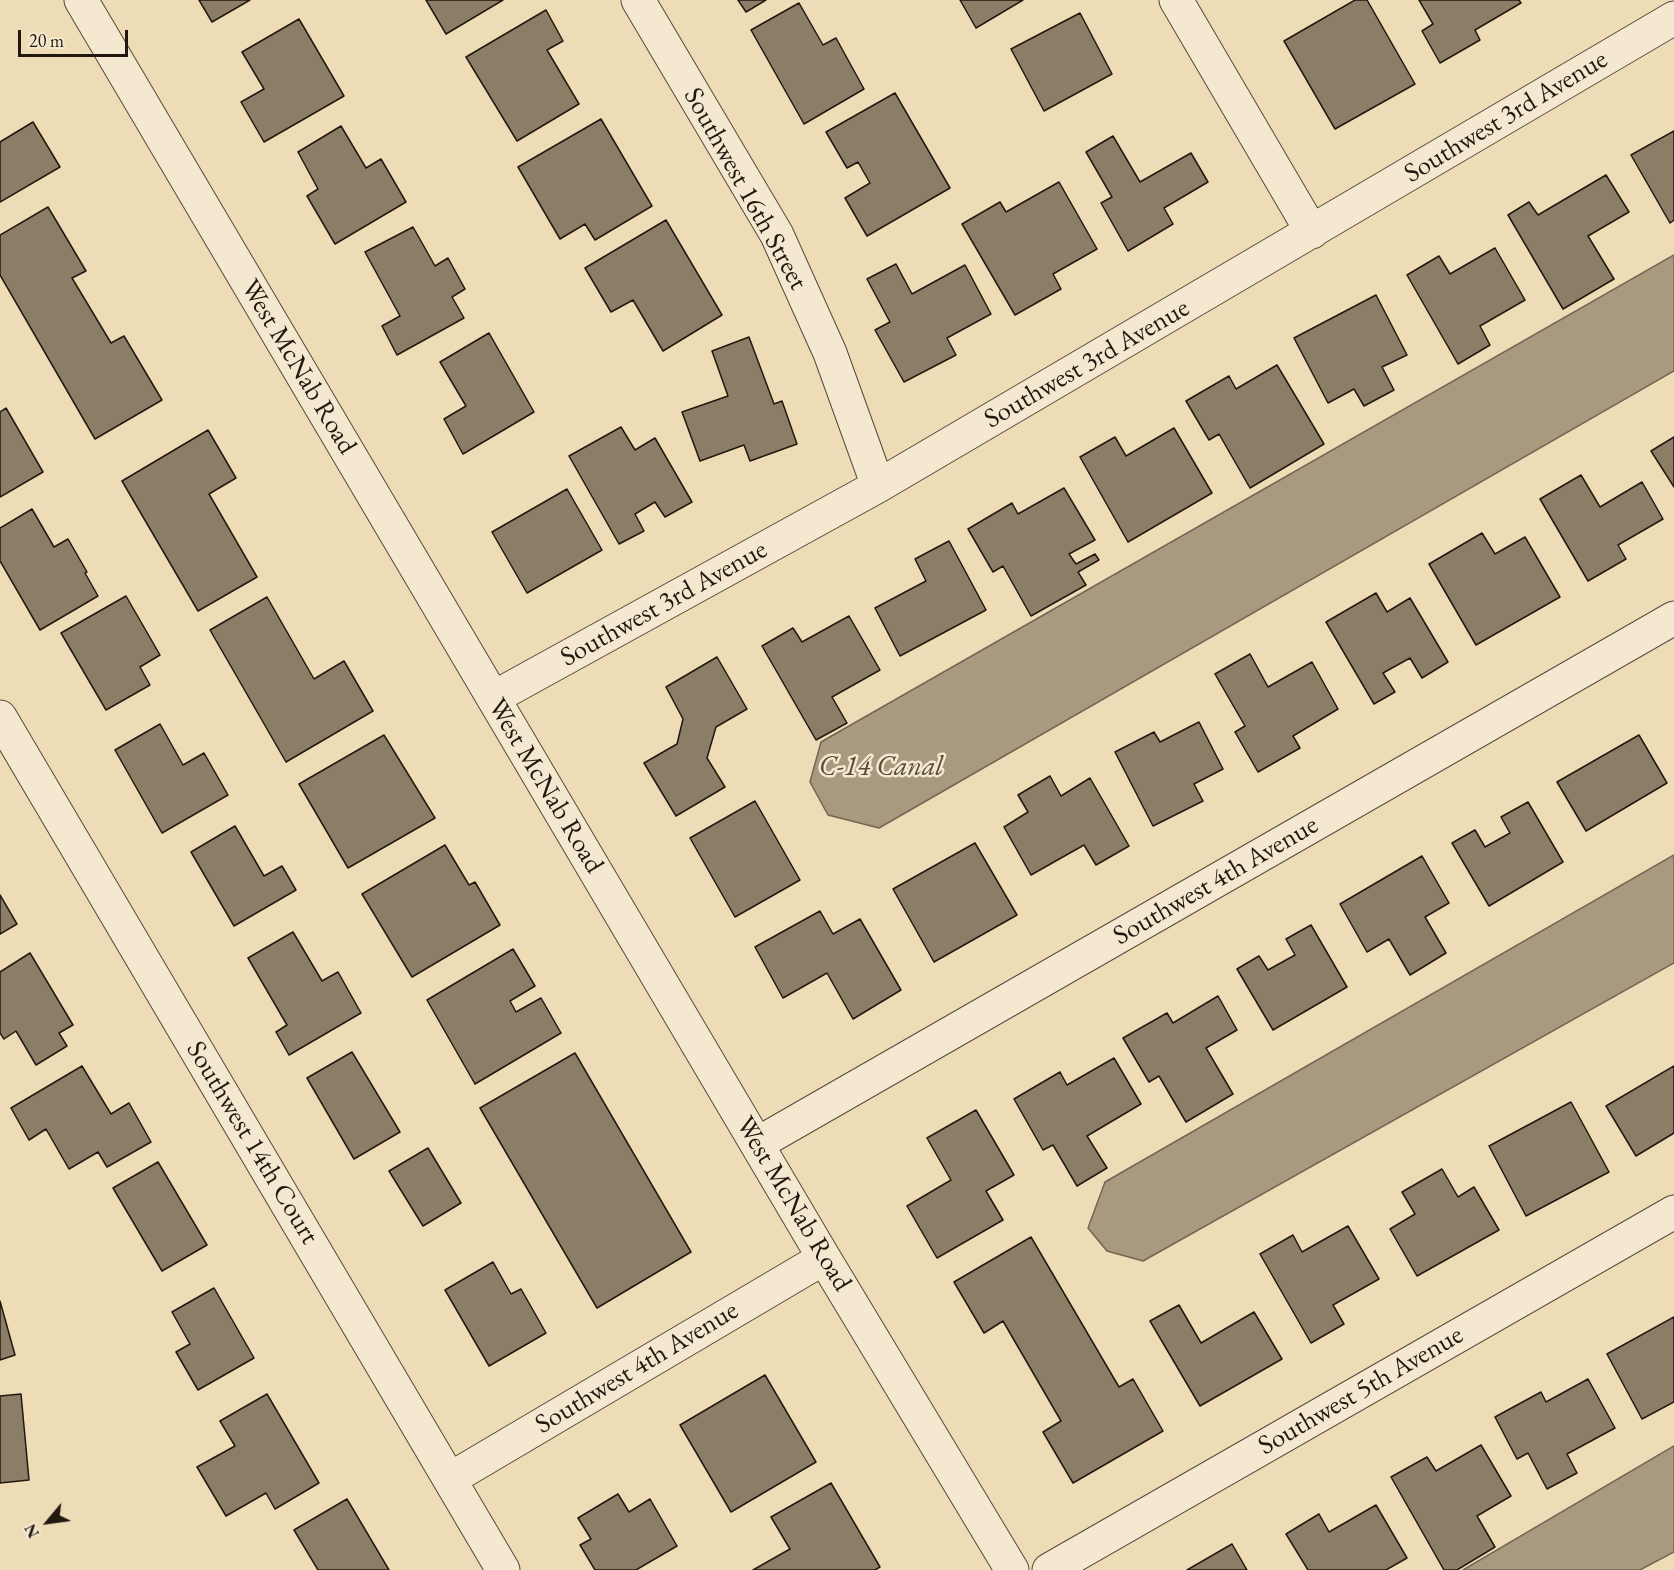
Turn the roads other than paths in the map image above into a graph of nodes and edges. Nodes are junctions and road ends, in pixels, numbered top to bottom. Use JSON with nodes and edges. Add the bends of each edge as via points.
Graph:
{"nodes":[{"id":1,"x":81,"y":0,"type":"edge"},
{"id":2,"x":638,"y":0,"type":"edge"},
{"id":3,"x":1176,"y":0,"type":"edge"},
{"id":4,"x":1674,"y":18,"type":"edge"},
{"id":5,"x":1312,"y":232,"type":"junction"},
{"id":6,"x":878,"y":486,"type":"junction"},
{"id":7,"x":1674,"y":618,"type":"edge"},
{"id":8,"x":493,"y":698,"type":"junction"},
{"id":9,"x":0,"y":717,"type":"edge"},
{"id":10,"x":757,"y":1144,"type":"junction"},
{"id":11,"x":1674,"y":1212,"type":"edge"},
{"id":12,"x":824,"y":1258,"type":"junction"},
{"id":13,"x":450,"y":1479,"type":"junction"},
{"id":14,"x":503,"y":1570,"type":"edge"},
{"id":15,"x":1012,"y":1570,"type":"edge"},
{"id":16,"x":1049,"y":1570,"type":"edge"}],
"edges":[{"from":1,"to":8,"type":"street","name":"West McNab Road"},
{"from":2,"to":6,"type":"street","name":"Southwest 16th Street","via":[[777,235],[830,353]]},
{"from":3,"to":5,"type":"street"},
{"from":4,"to":5,"type":"street","name":"Southwest 3rd Avenue"},
{"from":5,"to":6,"type":"street","name":"Southwest 3rd Avenue"},
{"from":6,"to":8,"type":"street","name":"Southwest 3rd Avenue"},
{"from":7,"to":10,"type":"street","name":"Southwest 4th Avenue"},
{"from":8,"to":10,"type":"street","name":"West McNab Road"},
{"from":9,"to":13,"type":"street","name":"Southwest 14th Court"},
{"from":10,"to":12,"type":"street","name":"West McNab Road"},
{"from":11,"to":16,"type":"street","name":"Southwest 5th Avenue"},
{"from":12,"to":13,"type":"street","name":"Southwest 4th Avenue"},
{"from":12,"to":15,"type":"street","name":"West McNab Road"},
{"from":13,"to":14,"type":"street","name":"Southwest 14th Court"}]}
